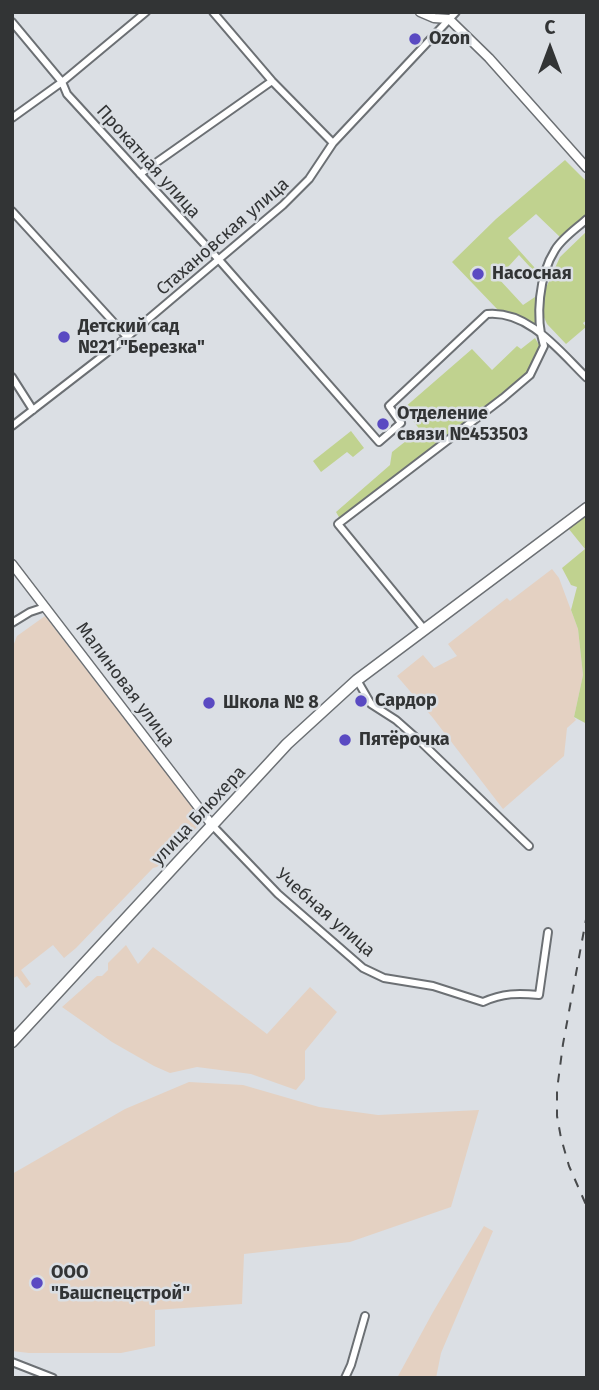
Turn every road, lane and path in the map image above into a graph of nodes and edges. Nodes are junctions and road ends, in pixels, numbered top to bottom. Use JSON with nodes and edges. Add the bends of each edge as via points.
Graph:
{"nodes":[{"id":1,"x":146,"y":12,"type":"edge"},
{"id":2,"x":213,"y":12,"type":"edge"},
{"id":3,"x":420,"y":12,"type":"edge"},
{"id":4,"x":452,"y":16,"type":"edge"},
{"id":5,"x":12,"y":22,"type":"edge"},
{"id":6,"x":272,"y":81,"type":"junction"},
{"id":7,"x":62,"y":82,"type":"junction"},
{"id":8,"x":12,"y":118,"type":"edge"},
{"id":9,"x":333,"y":143,"type":"junction"},
{"id":10,"x":587,"y":168,"type":"edge"},
{"id":11,"x":140,"y":174,"type":"junction"},
{"id":12,"x":12,"y":211,"type":"edge"},
{"id":13,"x":587,"y":219,"type":"edge"},
{"id":14,"x":220,"y":261,"type":"junction"},
{"id":15,"x":540,"y":332,"type":"junction"},
{"id":16,"x":127,"y":337,"type":"junction"},
{"id":17,"x":12,"y":377,"type":"edge"},
{"id":18,"x":587,"y":378,"type":"edge"},
{"id":19,"x":33,"y":410,"type":"junction"},
{"id":20,"x":12,"y":426,"type":"edge"},
{"id":21,"x":587,"y":508,"type":"edge"},
{"id":22,"x":12,"y":564,"type":"edge"},
{"id":23,"x":45,"y":607,"type":"junction"},
{"id":24,"x":12,"y":623,"type":"edge"},
{"id":25,"x":424,"y":629,"type":"junction"},
{"id":26,"x":357,"y":680,"type":"junction"},
{"id":27,"x":212,"y":825,"type":"junction"},
{"id":28,"x":529,"y":846,"type":"dead end"},
{"id":29,"x":548,"y":932,"type":"dead end"},
{"id":30,"x":12,"y":1042,"type":"edge"},
{"id":31,"x":365,"y":1316,"type":"dead end"},
{"id":32,"x":12,"y":1362,"type":"edge"},
{"id":33,"x":53,"y":1378,"type":"edge"},
{"id":34,"x":345,"y":1378,"type":"edge"}],
"edges":[{"from":1,"to":7,"type":"street"},
{"from":2,"to":6,"type":"street"},
{"from":3,"to":4,"type":"street","via":[[434,18]]},
{"from":4,"to":9,"type":"street","name":"Стахановская улица"},
{"from":4,"to":10,"type":"street"},
{"from":5,"to":7,"type":"street","name":"Прокатная улица"},
{"from":6,"to":9,"type":"street"},
{"from":6,"to":11,"type":"street"},
{"from":7,"to":8,"type":"street"},
{"from":7,"to":11,"type":"street","name":"Прокатная улица","via":[[67,94]]},
{"from":9,"to":14,"type":"street","name":"Стахановская улица","via":[[309,179]]},
{"from":11,"to":14,"type":"street","name":"Прокатная улица"},
{"from":12,"to":16,"type":"street"},
{"from":13,"to":15,"type":"street","via":[[555,249],[540,292]]},
{"from":14,"to":15,"type":"street","name":"Прокатная улица","via":[[379,442],[401,422],[388,406],[487,314],[505,314]]},
{"from":14,"to":16,"type":"street","name":"Стахановская улица"},
{"from":15,"to":18,"type":"street"},
{"from":15,"to":25,"type":"street","via":[[544,346],[530,375],[338,524]]},
{"from":16,"to":19,"type":"street","name":"Стахановская улица"},
{"from":17,"to":19,"type":"street"},
{"from":19,"to":20,"type":"street","name":"Стахановская улица"},
{"from":21,"to":25,"type":"main road","name":"улица Блюхера"},
{"from":22,"to":23,"type":"street","name":"Малиновая улица"},
{"from":23,"to":24,"type":"street"},
{"from":23,"to":27,"type":"street","name":"Малиновая улица"},
{"from":25,"to":26,"type":"main road","name":"улица Блюхера"},
{"from":26,"to":27,"type":"main road","name":"улица Блюхера","via":[[287,744]]},
{"from":26,"to":28,"type":"street","via":[[371,704],[422,743]]},
{"from":27,"to":29,"type":"street","name":"Учебная улица","via":[[278,894],[363,968],[384,978],[433,986],[483,1002],[510,993],[539,995]]},
{"from":27,"to":30,"type":"main road","name":"улица Блюхера"},
{"from":31,"to":34,"type":"street"},
{"from":32,"to":33,"type":"street"}]}
